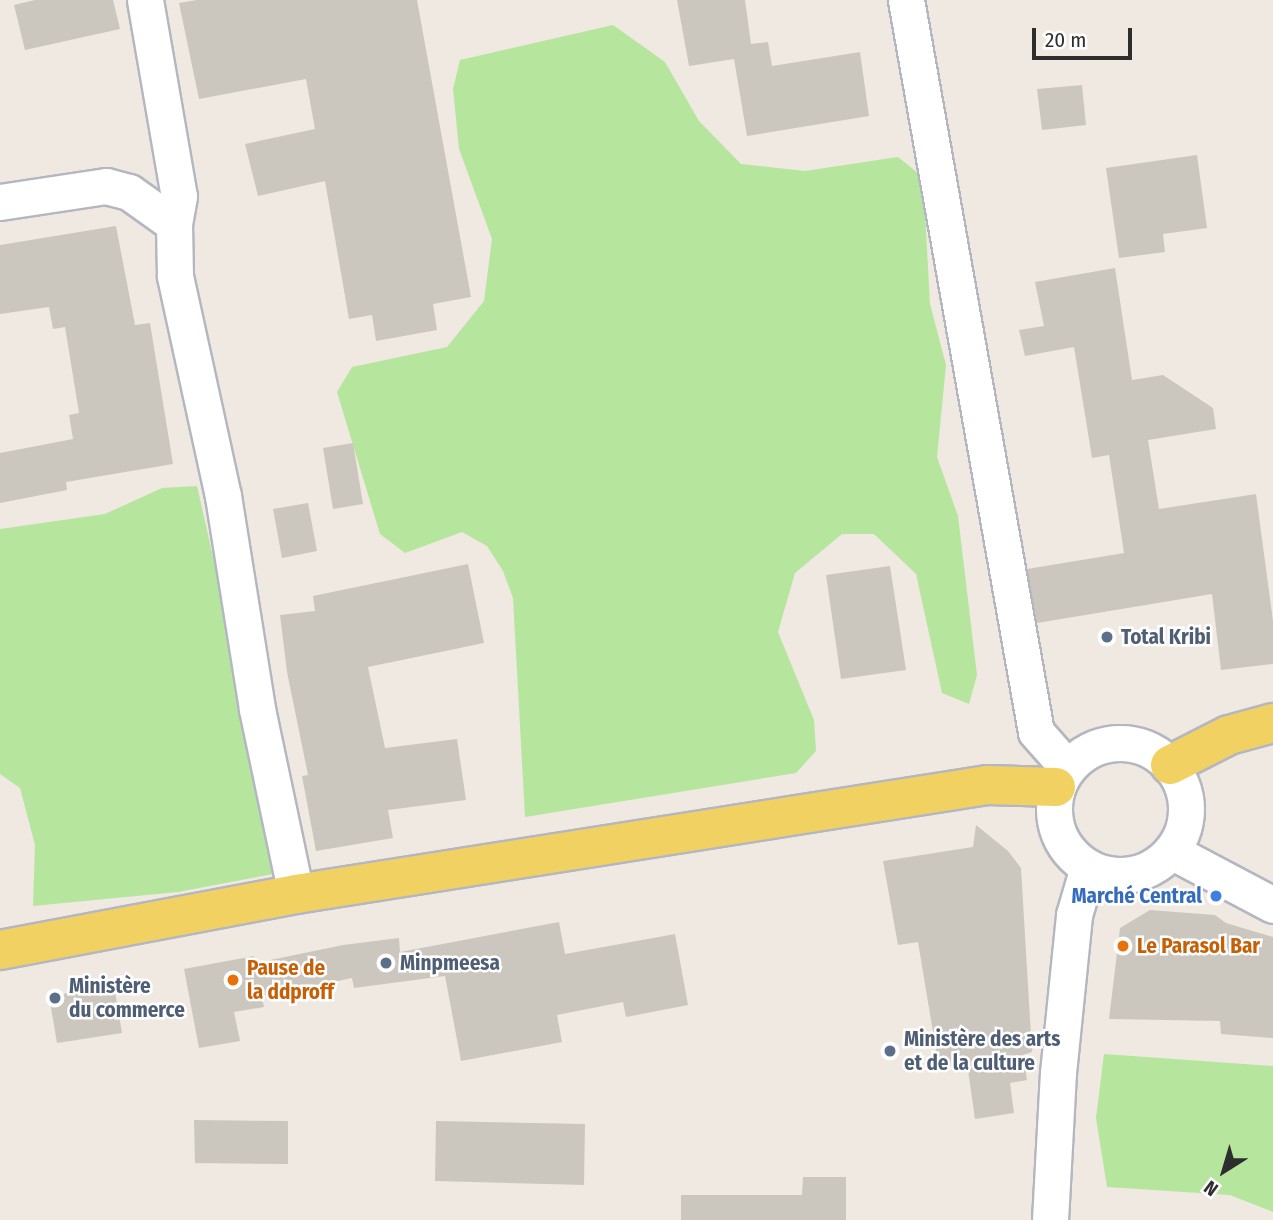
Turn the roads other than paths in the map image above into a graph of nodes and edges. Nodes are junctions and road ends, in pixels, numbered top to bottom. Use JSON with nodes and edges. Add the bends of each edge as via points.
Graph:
{"nodes":[{"id":1,"x":145,"y":0,"type":"edge"},
{"id":2,"x":906,"y":0,"type":"edge"},
{"id":3,"x":0,"y":202,"type":"edge"},
{"id":4,"x":174,"y":224,"type":"junction"},
{"id":5,"x":1273,"y":723,"type":"edge"},
{"id":6,"x":1170,"y":765,"type":"junction"},
{"id":7,"x":1061,"y":777,"type":"junction"},
{"id":8,"x":1171,"y":851,"type":"junction"},
{"id":9,"x":1088,"y":867,"type":"junction"},
{"id":10,"x":296,"y":894,"type":"junction"},
{"id":11,"x":1273,"y":905,"type":"edge"},
{"id":12,"x":0,"y":950,"type":"edge"},
{"id":13,"x":1050,"y":1220,"type":"edge"}],
"edges":[{"from":1,"to":4,"type":"street","via":[[178,196]]},
{"from":2,"to":7,"type":"street","via":[[1035,732]]},
{"from":3,"to":4,"type":"street","via":[[106,186],[130,192]]},
{"from":4,"to":10,"type":"street","via":[[175,276],[223,496],[257,709]]},
{"from":5,"to":6,"type":"main road","via":[[1229,735]]},
{"from":6,"to":7,"type":"street","via":[[1152,750],[1106,743],[1084,752]]},
{"from":6,"to":8,"type":"street","via":[[1182,785],[1186,807],[1183,831]]},
{"from":7,"to":9,"type":"street","via":[[1053,811],[1058,833],[1070,853]]},
{"from":7,"to":10,"type":"main road"},
{"from":8,"to":9,"type":"street","via":[[1158,863],[1124,875]]},
{"from":8,"to":11,"type":"street"},
{"from":9,"to":13,"type":"street","via":[[1074,915],[1058,1073]]},
{"from":10,"to":12,"type":"main road"}]}
